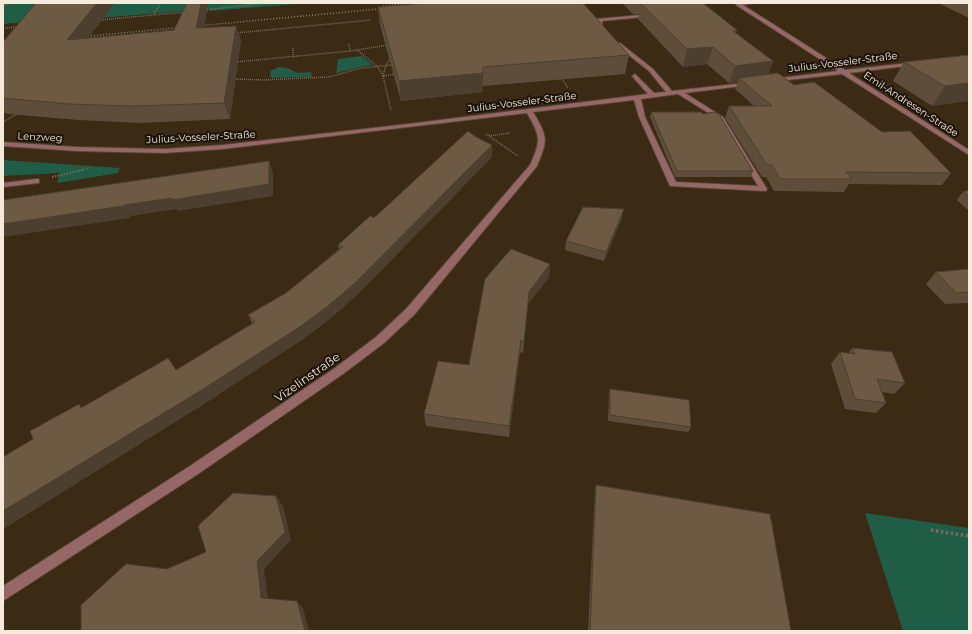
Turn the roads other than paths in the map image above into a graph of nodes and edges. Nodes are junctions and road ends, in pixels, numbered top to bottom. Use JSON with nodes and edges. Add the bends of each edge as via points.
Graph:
{"nodes":[{"id":1,"x":753,"y":3,"type":"edge"},
{"id":2,"x":654,"y":15,"type":"edge"},
{"id":3,"x":918,"y":63,"type":"edge"},
{"id":4,"x":842,"y":72,"type":"junction"},
{"id":5,"x":635,"y":76,"type":"dead end"},
{"id":6,"x":764,"y":82,"type":"edge"},
{"id":7,"x":757,"y":83,"type":"edge"},
{"id":8,"x":679,"y":92,"type":"junction"},
{"id":9,"x":670,"y":93,"type":"junction"},
{"id":10,"x":652,"y":95,"type":"junction"},
{"id":11,"x":637,"y":97,"type":"junction"},
{"id":12,"x":696,"y":102,"type":"junction"},
{"id":13,"x":528,"y":111,"type":"junction"},
{"id":14,"x":700,"y":112,"type":"edge"},
{"id":15,"x":3,"y":144,"type":"edge"},
{"id":16,"x":76,"y":149,"type":"joint"},
{"id":17,"x":969,"y":153,"type":"edge"},
{"id":18,"x":36,"y":181,"type":"dead end"},
{"id":19,"x":3,"y":186,"type":"edge"},
{"id":20,"x":3,"y":594,"type":"edge"}],
"edges":[{"from":1,"to":4,"type":"street","name":"Emil-Andresen-Straße","via":[[738,4]]},
{"from":2,"to":9,"type":"street","via":[[599,20],[600,28],[627,53],[651,70]]},
{"from":3,"to":4,"type":"street","name":"Julius-Vosseler-Straße"},
{"from":4,"to":6,"type":"street","name":"Julius-Vosseler-Straße"},
{"from":4,"to":17,"type":"street","name":"Emil-Andresen-Straße"},
{"from":5,"to":10,"type":"street"},
{"from":7,"to":8,"type":"street","name":"Julius-Vosseler-Straße"},
{"from":8,"to":9,"type":"street","name":"Julius-Vosseler-Straße"},
{"from":8,"to":12,"type":"street"},
{"from":9,"to":10,"type":"street","name":"Julius-Vosseler-Straße"},
{"from":10,"to":11,"type":"street","name":"Julius-Vosseler-Straße"},
{"from":11,"to":12,"type":"street","via":[[642,117],[673,184],[763,189],[721,118]]},
{"from":11,"to":13,"type":"street","name":"Julius-Vosseler-Straße"},
{"from":12,"to":14,"type":"street"},
{"from":13,"to":16,"type":"street","name":"Julius-Vosseler-Straße","via":[[267,143],[164,151]]},
{"from":13,"to":20,"type":"street","name":"Vizelinstraße","via":[[539,128],[542,146],[533,166],[410,312],[380,340],[194,470]]},
{"from":15,"to":16,"type":"street","name":"Lenzweg"},
{"from":18,"to":19,"type":"street"}]}
